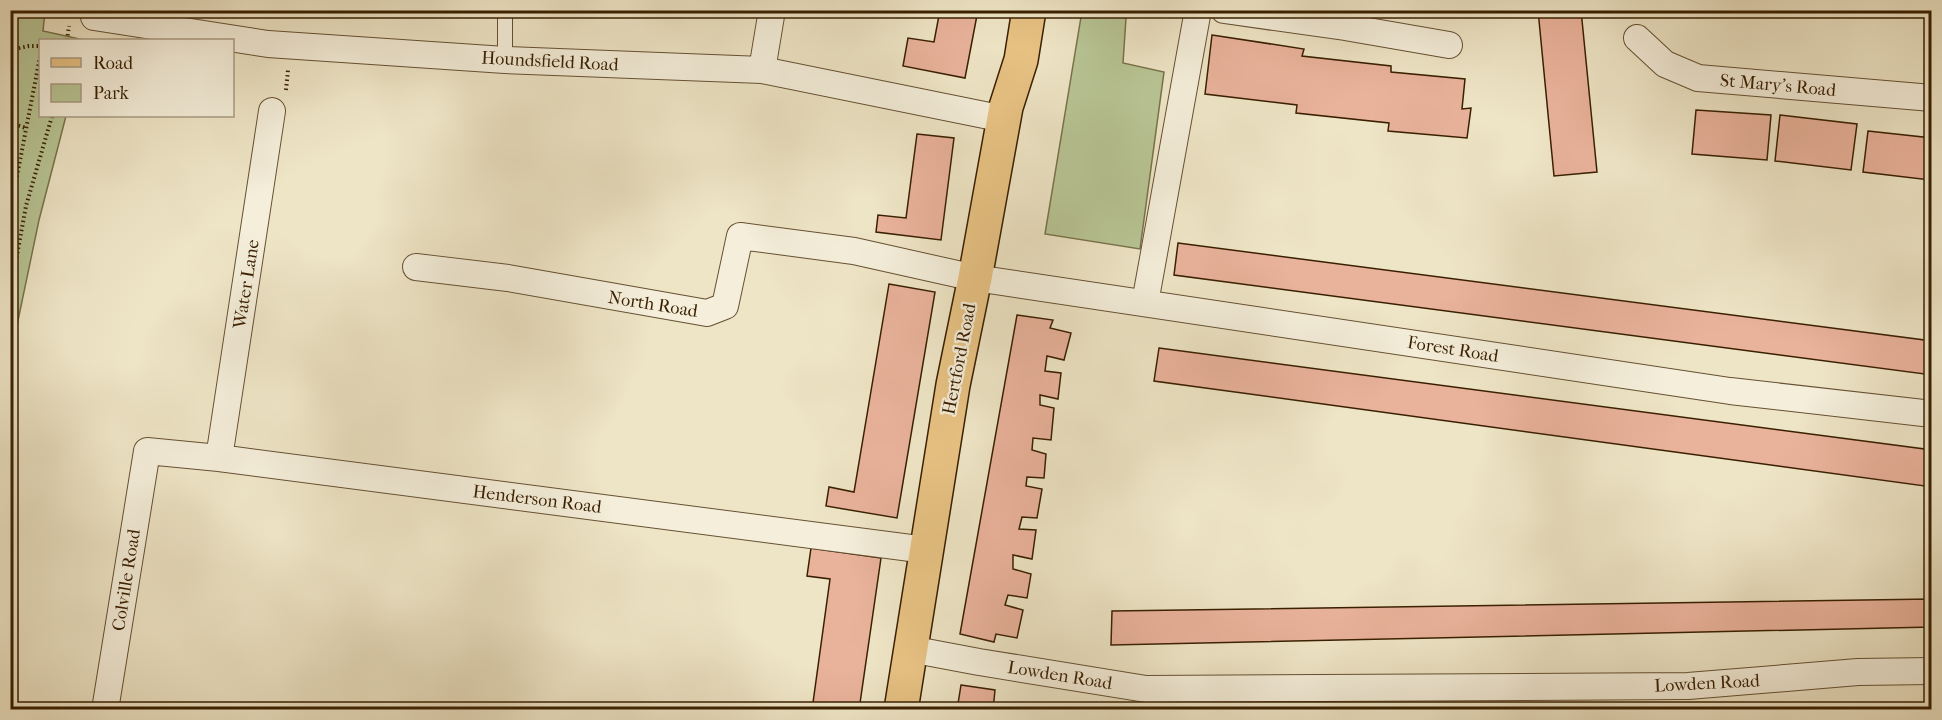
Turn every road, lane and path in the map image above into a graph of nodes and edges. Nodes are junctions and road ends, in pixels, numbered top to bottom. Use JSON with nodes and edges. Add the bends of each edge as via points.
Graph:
{"nodes":[{"id":1,"x":505,"y":10,"type":"edge"},
{"id":2,"x":772,"y":10,"type":"edge"},
{"id":3,"x":1029,"y":10,"type":"edge"},
{"id":4,"x":1198,"y":10,"type":"edge"},
{"id":5,"x":1224,"y":10,"type":"edge"},
{"id":6,"x":94,"y":17,"type":"dead end"},
{"id":7,"x":1637,"y":38,"type":"dead end"},
{"id":8,"x":1449,"y":45,"type":"dead end"},
{"id":9,"x":39,"y":46,"type":"edge"},
{"id":10,"x":290,"y":46,"type":"junction"},
{"id":11,"x":10,"y":50,"type":"edge"},
{"id":12,"x":505,"y":60,"type":"junction"},
{"id":13,"x":39,"y":62,"type":"edge"},
{"id":14,"x":762,"y":70,"type":"junction"},
{"id":15,"x":1932,"y":98,"type":"edge"},
{"id":16,"x":272,"y":111,"type":"joint"},
{"id":17,"x":52,"y":117,"type":"edge"},
{"id":18,"x":1004,"y":119,"type":"junction"},
{"id":19,"x":10,"y":123,"type":"edge"},
{"id":20,"x":26,"y":128,"type":"junction"},
{"id":21,"x":10,"y":212,"type":"edge"},
{"id":22,"x":416,"y":267,"type":"dead end"},
{"id":23,"x":975,"y":278,"type":"junction"},
{"id":24,"x":10,"y":293,"type":"edge"},
{"id":25,"x":1145,"y":303,"type":"junction"},
{"id":26,"x":1932,"y":414,"type":"edge"},
{"id":27,"x":147,"y":451,"type":"joint"},
{"id":28,"x":219,"y":458,"type":"junction"},
{"id":29,"x":926,"y":550,"type":"junction"},
{"id":30,"x":910,"y":649,"type":"junction"},
{"id":31,"x":1932,"y":671,"type":"edge"},
{"id":32,"x":105,"y":710,"type":"edge"},
{"id":33,"x":901,"y":710,"type":"edge"}],
"edges":[{"from":1,"to":12,"type":"lane"},
{"from":2,"to":14,"type":"street"},
{"from":3,"to":18,"type":"main road","name":"Hertford Road","via":[[1021,60]]},
{"from":4,"to":25,"type":"street"},
{"from":5,"to":8,"type":"street"},
{"from":6,"to":10,"type":"street","name":"Houndsfield Road"},
{"from":7,"to":15,"type":"street","name":"St Mary's Road","via":[[1665,64],[1698,78]]},
{"from":9,"to":11,"type":"path"},
{"from":10,"to":12,"type":"street","name":"Houndsfield Road"},
{"from":10,"to":16,"type":"path","via":[[284,112]]},
{"from":12,"to":14,"type":"street","name":"Houndsfield Road"},
{"from":13,"to":20,"type":"path"},
{"from":14,"to":18,"type":"street","name":"Houndsfield Road"},
{"from":16,"to":28,"type":"street","name":"Water Lane"},
{"from":17,"to":24,"type":"path","via":[[26,206]]},
{"from":18,"to":23,"type":"main road","name":"Hertford Road"},
{"from":19,"to":20,"type":"path"},
{"from":20,"to":21,"type":"path"},
{"from":22,"to":23,"type":"street","name":"North Road","via":[[508,278],[707,313],[725,306],[740,236],[854,251]]},
{"from":23,"to":25,"type":"street","name":"Forest Road"},
{"from":23,"to":29,"type":"main road","name":"Hertford Road"},
{"from":25,"to":26,"type":"street","name":"Forest Road","via":[[1730,391]]},
{"from":27,"to":28,"type":"street","name":"Henderson Road"},
{"from":27,"to":32,"type":"street","name":"Colville Road"},
{"from":28,"to":29,"type":"street","name":"Henderson Road"},
{"from":29,"to":30,"type":"main road","name":"Hertford Road"},
{"from":30,"to":31,"type":"street","name":"Lowden Road","via":[[1146,689],[1689,686],[1858,672]]},
{"from":30,"to":33,"type":"main road","name":"Hertford Road"}]}
